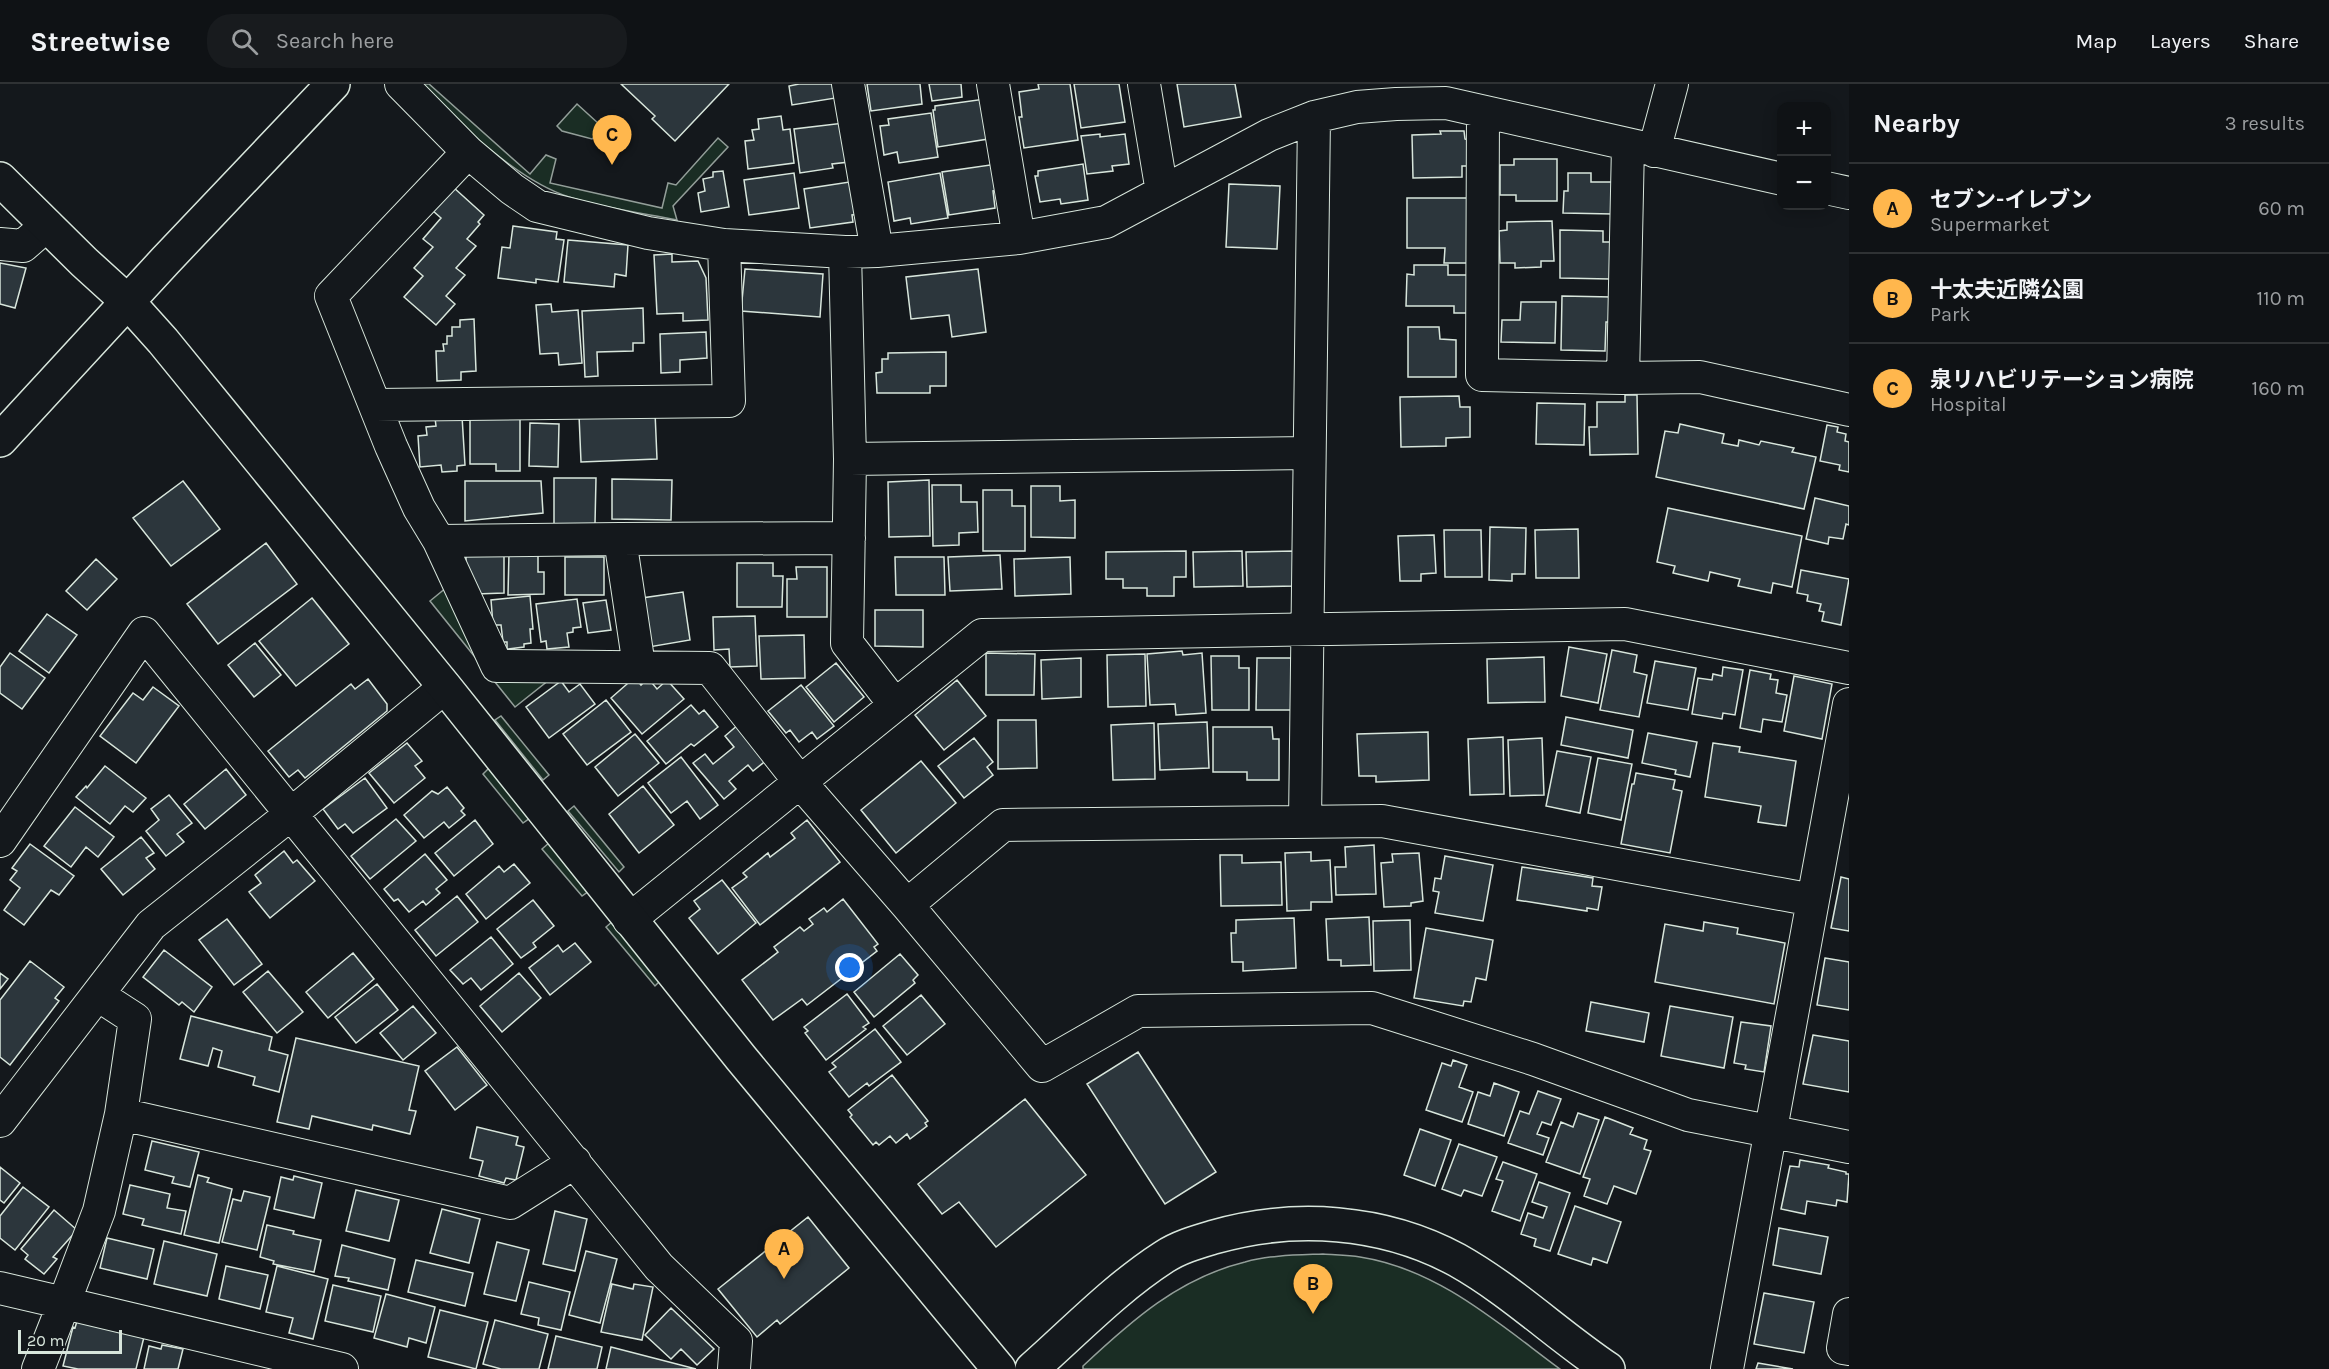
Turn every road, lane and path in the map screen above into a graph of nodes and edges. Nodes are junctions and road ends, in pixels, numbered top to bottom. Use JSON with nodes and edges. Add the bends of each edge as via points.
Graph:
{"nodes":[{"id":1,"x":333,"y":84,"type":"edge"},
{"id":2,"x":402,"y":84,"type":"edge"},
{"id":3,"x":848,"y":84,"type":"edge"},
{"id":4,"x":993,"y":84,"type":"edge"},
{"id":5,"x":1144,"y":84,"type":"edge"},
{"id":6,"x":1672,"y":84,"type":"edge"},
{"id":7,"x":1483,"y":111,"type":"junction"},
{"id":8,"x":1314,"y":117,"type":"junction"},
{"id":9,"x":1641,"y":148,"type":"junction"},
{"id":10,"x":468,"y":152,"type":"junction"},
{"id":11,"x":1777,"y":177,"type":"edge"},
{"id":12,"x":0,"y":179,"type":"edge"},
{"id":13,"x":1831,"y":189,"type":"edge"},
{"id":14,"x":1162,"y":192,"type":"junction"},
{"id":15,"x":1849,"y":193,"type":"edge"},
{"id":16,"x":47,"y":225,"type":"junction"},
{"id":17,"x":1019,"y":238,"type":"junction"},
{"id":18,"x":0,"y":244,"type":"edge"},
{"id":19,"x":724,"y":245,"type":"junction"},
{"id":20,"x":877,"y":251,"type":"junction"},
{"id":21,"x":845,"y":252,"type":"junction"},
{"id":22,"x":128,"y":302,"type":"junction"},
{"id":23,"x":1623,"y":378,"type":"junction"},
{"id":24,"x":376,"y":405,"type":"junction"},
{"id":25,"x":1849,"y":410,"type":"edge"},
{"id":26,"x":0,"y":440,"type":"edge"},
{"id":27,"x":1308,"y":453,"type":"junction"},
{"id":28,"x":850,"y":459,"type":"junction"},
{"id":29,"x":849,"y":538,"type":"junction"},
{"id":30,"x":620,"y":539,"type":"junction"},
{"id":31,"x":439,"y":541,"type":"junction"},
{"id":32,"x":1307,"y":629,"type":"junction"},
{"id":33,"x":639,"y":666,"type":"junction"},
{"id":34,"x":1849,"y":668,"type":"edge"},
{"id":35,"x":445,"y":687,"type":"junction"},
{"id":36,"x":1849,"y":704,"type":"edge"},
{"id":37,"x":896,"y":705,"type":"junction"},
{"id":38,"x":800,"y":782,"type":"junction"},
{"id":39,"x":291,"y":814,"type":"junction"},
{"id":40,"x":1305,"y":822,"type":"junction"},
{"id":41,"x":0,"y":841,"type":"edge"},
{"id":42,"x":1813,"y":900,"type":"junction"},
{"id":43,"x":907,"y":905,"type":"junction"},
{"id":44,"x":629,"y":920,"type":"junction"},
{"id":45,"x":98,"y":995,"type":"junction"},
{"id":46,"x":122,"y":1114,"type":"junction"},
{"id":47,"x":0,"y":1121,"type":"edge"},
{"id":48,"x":1770,"y":1130,"type":"junction"},
{"id":49,"x":1849,"y":1148,"type":"edge"},
{"id":50,"x":575,"y":1162,"type":"junction"},
{"id":51,"x":0,"y":1288,"type":"edge"},
{"id":52,"x":64,"y":1303,"type":"junction"},
{"id":53,"x":1849,"y":1314,"type":"edge"},
{"id":54,"x":1849,"y":1349,"type":"edge"},
{"id":55,"x":38,"y":1369,"type":"edge"},
{"id":56,"x":342,"y":1369,"type":"edge"},
{"id":57,"x":734,"y":1369,"type":"edge"},
{"id":58,"x":999,"y":1369,"type":"edge"},
{"id":59,"x":1032,"y":1369,"type":"edge"},
{"id":60,"x":1608,"y":1369,"type":"edge"},
{"id":61,"x":1727,"y":1369,"type":"edge"}],
"edges":[{"from":1,"to":22,"type":"street"},
{"from":2,"to":10,"type":"street"},
{"from":3,"to":20,"type":"street"},
{"from":4,"to":17,"type":"street"},
{"from":5,"to":14,"type":"street"},
{"from":6,"to":9,"type":"street"},
{"from":7,"to":8,"type":"street","via":[[1446,104],[1396,104],[1357,107]]},
{"from":7,"to":9,"type":"street"},
{"from":7,"to":23,"type":"street","via":[[1482,375]]},
{"from":8,"to":14,"type":"street","via":[[1269,135]]},
{"from":8,"to":27,"type":"street"},
{"from":9,"to":11,"type":"street"},
{"from":9,"to":23,"type":"street"},
{"from":10,"to":19,"type":"street","via":[[537,206],[648,233]]},
{"from":10,"to":24,"type":"street","via":[[332,296]]},
{"from":12,"to":16,"type":"street"},
{"from":13,"to":15,"type":"street"},
{"from":14,"to":17,"type":"street","via":[[1106,222]]},
{"from":16,"to":18,"type":"street","via":[[23,246]]},
{"from":16,"to":22,"type":"street"},
{"from":17,"to":20,"type":"street"},
{"from":19,"to":21,"type":"street"},
{"from":19,"to":24,"type":"street","via":[[729,401]]},
{"from":20,"to":21,"type":"street"},
{"from":21,"to":28,"type":"street"},
{"from":22,"to":26,"type":"street"},
{"from":22,"to":35,"type":"street"},
{"from":23,"to":25,"type":"street","via":[[1700,377]]},
{"from":24,"to":31,"type":"street","via":[[419,508]]},
{"from":27,"to":28,"type":"street"},
{"from":27,"to":32,"type":"street"},
{"from":28,"to":29,"type":"street"},
{"from":29,"to":30,"type":"street"},
{"from":29,"to":37,"type":"street","via":[[848,644]]},
{"from":30,"to":31,"type":"street"},
{"from":30,"to":33,"type":"street"},
{"from":31,"to":33,"type":"street","via":[[497,666]]},
{"from":32,"to":34,"type":"street","via":[[1625,624]]},
{"from":32,"to":37,"type":"street","via":[[982,635]]},
{"from":32,"to":40,"type":"street"},
{"from":33,"to":38,"type":"street","via":[[710,668]]},
{"from":35,"to":39,"type":"street"},
{"from":35,"to":44,"type":"street"},
{"from":36,"to":42,"type":"street"},
{"from":37,"to":38,"type":"street"},
{"from":38,"to":43,"type":"street"},
{"from":38,"to":44,"type":"street"},
{"from":39,"to":41,"type":"street","via":[[144,633]]},
{"from":39,"to":45,"type":"street","via":[[151,925]]},
{"from":39,"to":50,"type":"street"},
{"from":40,"to":42,"type":"street","via":[[1382,821]]},
{"from":40,"to":43,"type":"street","via":[[1003,825]]},
{"from":42,"to":48,"type":"street"},
{"from":43,"to":48,"type":"street","via":[[1042,1066],[1138,1011],[1372,1008],[1533,1059],[1688,1115]]},
{"from":44,"to":58,"type":"street"},
{"from":45,"to":46,"type":"street","via":[[135,1019]]},
{"from":45,"to":47,"type":"street"},
{"from":46,"to":50,"type":"street","via":[[510,1203]]},
{"from":46,"to":52,"type":"street","via":[[99,1211]]},
{"from":48,"to":49,"type":"street"},
{"from":48,"to":61,"type":"street"},
{"from":50,"to":57,"type":"street","via":[[659,1267],[736,1341]]},
{"from":51,"to":52,"type":"street"},
{"from":52,"to":55,"type":"street"},
{"from":52,"to":56,"type":"street"},
{"from":53,"to":54,"type":"street","via":[[1843,1348]]},
{"from":59,"to":60,"type":"street","via":[[1165,1256],[1195,1242],[1238,1230],[1284,1223],[1322,1223],[1369,1229],[1455,1259],[1503,1288]]}]}
